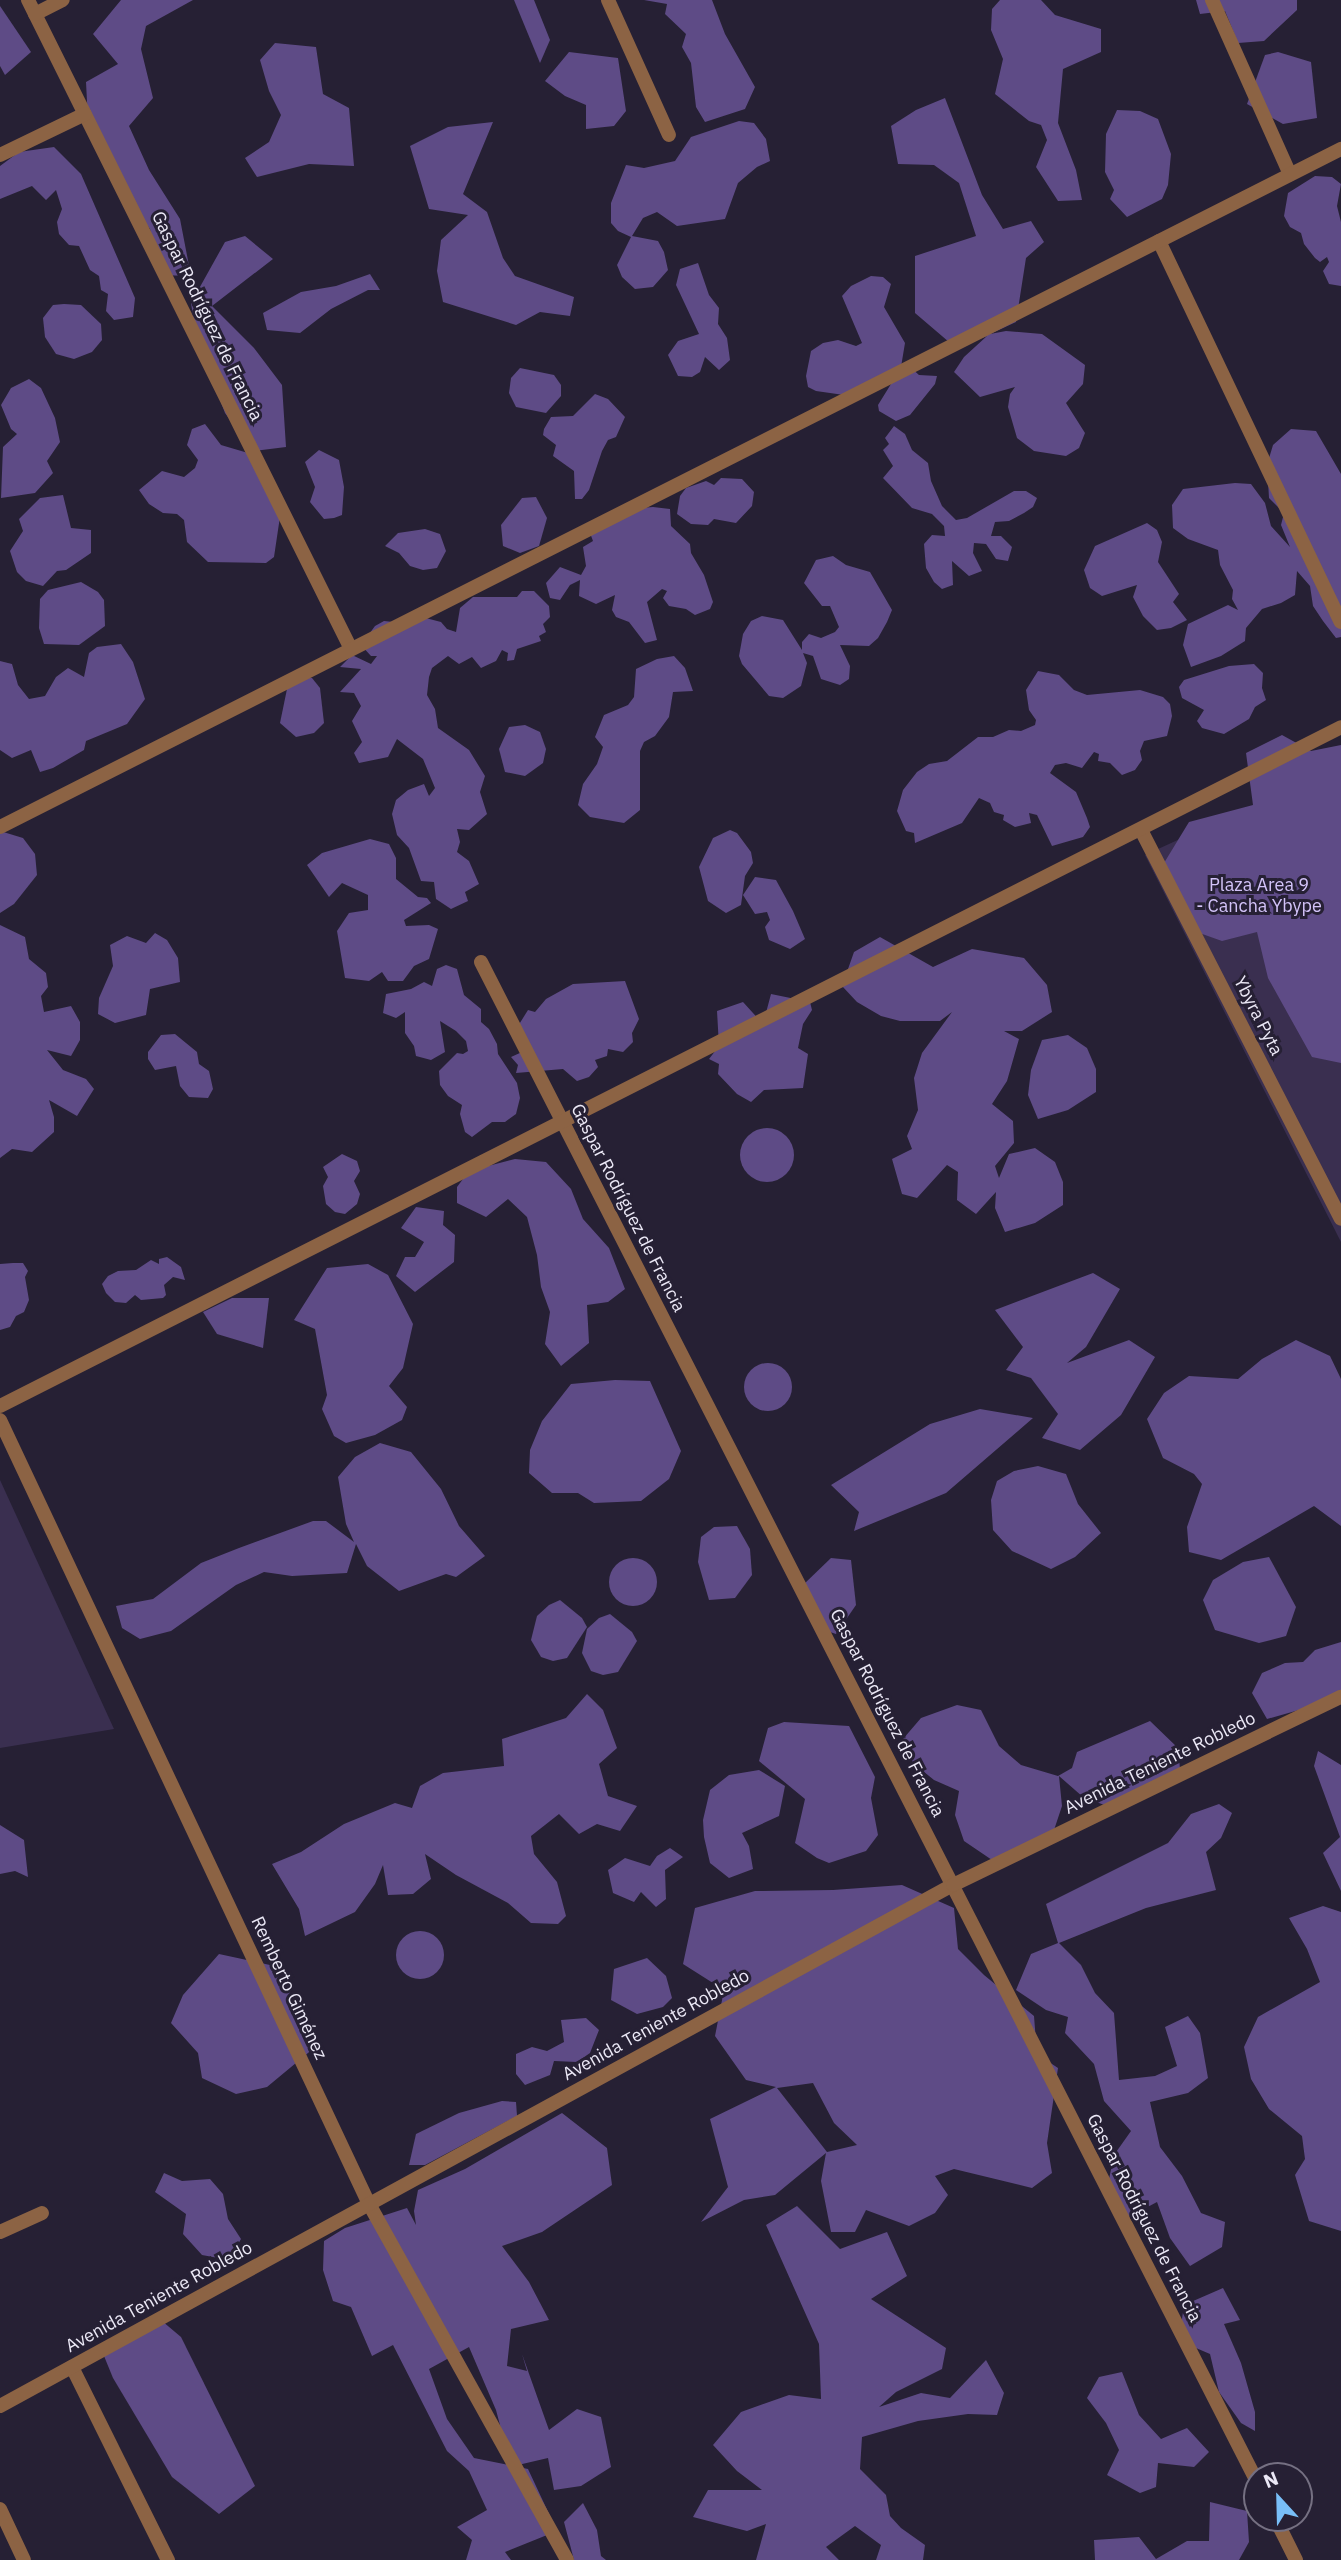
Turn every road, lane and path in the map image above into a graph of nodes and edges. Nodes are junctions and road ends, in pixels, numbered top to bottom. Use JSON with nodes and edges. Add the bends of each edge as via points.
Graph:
{"nodes":[{"id":1,"x":28,"y":0,"type":"edge"},
{"id":2,"x":63,"y":0,"type":"edge"},
{"id":3,"x":608,"y":0,"type":"edge"},
{"id":4,"x":1212,"y":0,"type":"edge"},
{"id":5,"x":35,"y":14,"type":"junction"},
{"id":6,"x":85,"y":114,"type":"junction"},
{"id":7,"x":669,"y":135,"type":"dead end"},
{"id":8,"x":1341,"y":149,"type":"edge"},
{"id":9,"x":0,"y":155,"type":"edge"},
{"id":10,"x":1290,"y":174,"type":"junction"},
{"id":11,"x":1159,"y":241,"type":"junction"},
{"id":12,"x":1341,"y":622,"type":"edge"},
{"id":13,"x":351,"y":649,"type":"junction"},
{"id":14,"x":1341,"y":726,"type":"edge"},
{"id":15,"x":0,"y":827,"type":"edge"},
{"id":16,"x":1142,"y":830,"type":"junction"},
{"id":17,"x":481,"y":962,"type":"dead end"},
{"id":18,"x":563,"y":1122,"type":"junction"},
{"id":19,"x":1341,"y":1219,"type":"edge"},
{"id":20,"x":0,"y":1406,"type":"edge"},
{"id":21,"x":0,"y":1420,"type":"edge"},
{"id":22,"x":1341,"y":1697,"type":"edge"},
{"id":23,"x":953,"y":1885,"type":"junction"},
{"id":24,"x":369,"y":2204,"type":"junction"},
{"id":25,"x":42,"y":2213,"type":"dead end"},
{"id":26,"x":0,"y":2232,"type":"edge"},
{"id":27,"x":72,"y":2367,"type":"junction"},
{"id":28,"x":0,"y":2406,"type":"edge"},
{"id":29,"x":1247,"y":2462,"type":"edge"},
{"id":30,"x":0,"y":2509,"type":"edge"},
{"id":31,"x":1282,"y":2532,"type":"edge"},
{"id":32,"x":24,"y":2560,"type":"edge"},
{"id":33,"x":168,"y":2560,"type":"edge"},
{"id":34,"x":567,"y":2560,"type":"edge"},
{"id":35,"x":1296,"y":2560,"type":"edge"}],
"edges":[{"from":1,"to":5,"type":"street","name":"Gaspar Rodríguez de Francia"},
{"from":2,"to":5,"type":"street"},
{"from":3,"to":7,"type":"street"},
{"from":4,"to":10,"type":"street"},
{"from":5,"to":6,"type":"street","name":"Gaspar Rodríguez de Francia"},
{"from":6,"to":9,"type":"street"},
{"from":6,"to":13,"type":"street","name":"Gaspar Rodríguez de Francia"},
{"from":8,"to":10,"type":"street"},
{"from":10,"to":11,"type":"street"},
{"from":11,"to":12,"type":"street"},
{"from":11,"to":13,"type":"street"},
{"from":13,"to":15,"type":"street"},
{"from":14,"to":16,"type":"street"},
{"from":16,"to":18,"type":"street"},
{"from":16,"to":19,"type":"street","name":"Ybyra Pyta"},
{"from":17,"to":18,"type":"street","name":"Gaspar Rodríguez de Francia"},
{"from":18,"to":20,"type":"street"},
{"from":18,"to":23,"type":"street","name":"Gaspar Rodríguez de Francia"},
{"from":21,"to":24,"type":"street","name":"Remberto Giménez"},
{"from":22,"to":23,"type":"street","name":"Avenida Teniente Robledo"},
{"from":23,"to":24,"type":"street","name":"Avenida Teniente Robledo"},
{"from":23,"to":29,"type":"street","name":"Gaspar Rodríguez de Francia"},
{"from":24,"to":27,"type":"street","name":"Avenida Teniente Robledo"},
{"from":24,"to":34,"type":"street","name":"Remberto Giménez"},
{"from":25,"to":26,"type":"street"},
{"from":27,"to":28,"type":"street","name":"Avenida Teniente Robledo"},
{"from":27,"to":33,"type":"street"},
{"from":30,"to":32,"type":"street"},
{"from":31,"to":35,"type":"street"}]}
